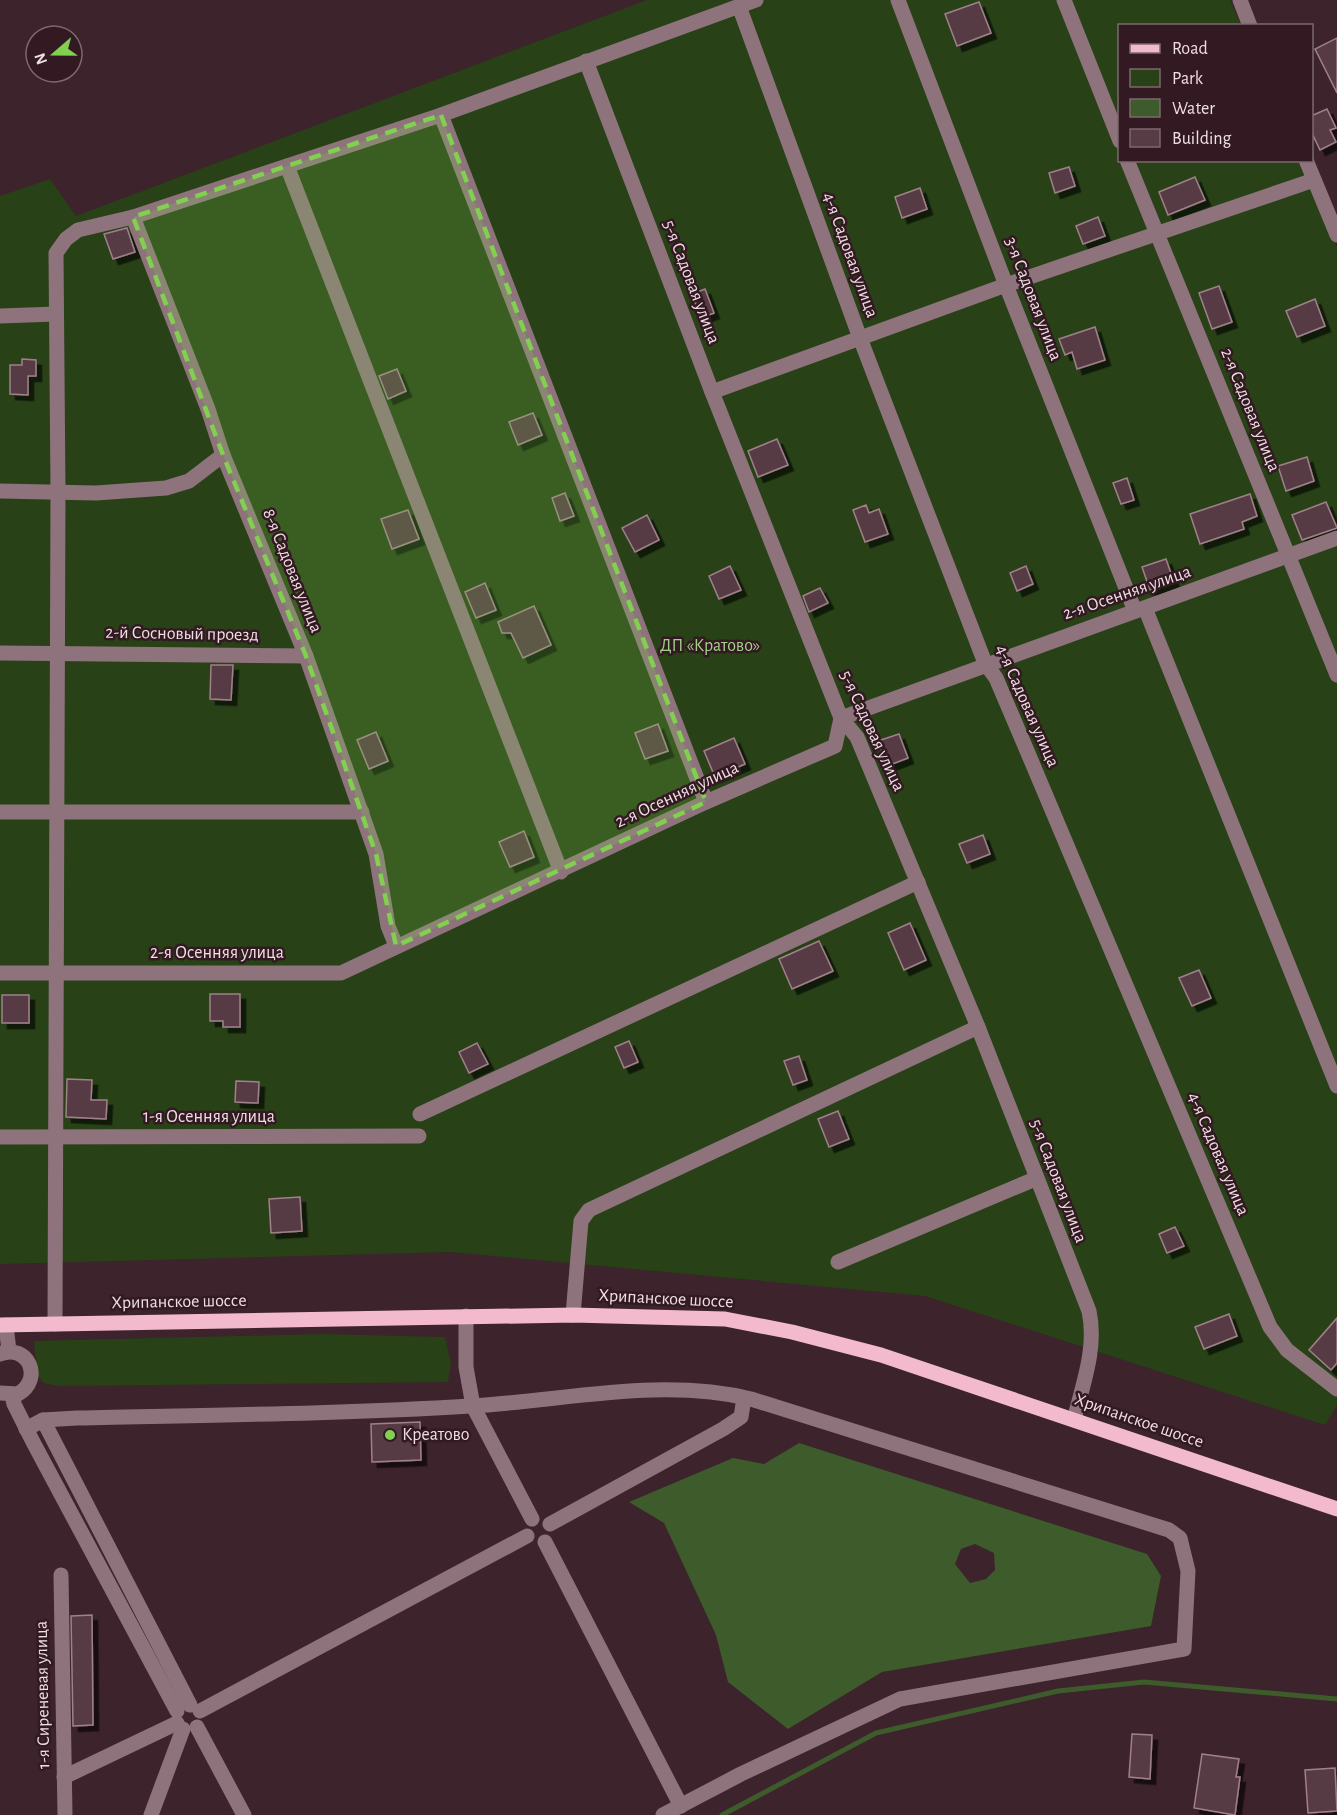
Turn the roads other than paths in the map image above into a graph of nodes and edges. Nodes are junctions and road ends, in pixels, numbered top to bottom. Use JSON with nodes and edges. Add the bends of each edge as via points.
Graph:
{"nodes":[{"id":1,"x":756,"y":0,"type":"edge"},
{"id":2,"x":898,"y":0,"type":"edge"},
{"id":3,"x":1064,"y":0,"type":"edge"},
{"id":4,"x":1240,"y":0,"type":"edge"},
{"id":5,"x":739,"y":6,"type":"junction"},
{"id":6,"x":1249,"y":24,"type":"edge"},
{"id":7,"x":586,"y":61,"type":"junction"},
{"id":8,"x":441,"y":115,"type":"junction"},
{"id":9,"x":1118,"y":138,"type":"edge"},
{"id":10,"x":1128,"y":162,"type":"edge"},
{"id":11,"x":1307,"y":162,"type":"edge"},
{"id":12,"x":287,"y":166,"type":"junction"},
{"id":13,"x":1314,"y":180,"type":"junction"},
{"id":14,"x":133,"y":217,"type":"junction"},
{"id":15,"x":1156,"y":233,"type":"junction"},
{"id":16,"x":1337,"y":235,"type":"edge"},
{"id":17,"x":1006,"y":285,"type":"junction"},
{"id":18,"x":56,"y":314,"type":"junction"},
{"id":19,"x":0,"y":316,"type":"edge"},
{"id":20,"x":860,"y":338,"type":"junction"},
{"id":21,"x":712,"y":392,"type":"junction"},
{"id":22,"x":223,"y":455,"type":"junction"},
{"id":23,"x":0,"y":491,"type":"edge"},
{"id":24,"x":58,"y":491,"type":"junction"},
{"id":25,"x":1337,"y":538,"type":"edge"},
{"id":26,"x":1289,"y":556,"type":"junction"},
{"id":27,"x":1140,"y":610,"type":"junction"},
{"id":28,"x":57,"y":652,"type":"junction"},
{"id":29,"x":0,"y":653,"type":"edge"},
{"id":30,"x":306,"y":656,"type":"junction"},
{"id":31,"x":986,"y":663,"type":"junction"},
{"id":32,"x":1337,"y":675,"type":"edge"},
{"id":33,"x":841,"y":718,"type":"junction"},
{"id":34,"x":706,"y":802,"type":"junction"},
{"id":35,"x":0,"y":812,"type":"edge"},
{"id":36,"x":56,"y":812,"type":"junction"},
{"id":37,"x":362,"y":812,"type":"junction"},
{"id":38,"x":561,"y":872,"type":"junction"},
{"id":39,"x":918,"y":882,"type":"junction"},
{"id":40,"x":396,"y":946,"type":"junction"},
{"id":41,"x":56,"y":972,"type":"junction"},
{"id":42,"x":0,"y":973,"type":"edge"},
{"id":43,"x":978,"y":1027,"type":"junction"},
{"id":44,"x":1337,"y":1086,"type":"edge"},
{"id":45,"x":420,"y":1114,"type":"dead end"},
{"id":46,"x":419,"y":1136,"type":"dead end"},
{"id":47,"x":0,"y":1137,"type":"edge"},
{"id":48,"x":56,"y":1137,"type":"junction"},
{"id":49,"x":1035,"y":1179,"type":"junction"},
{"id":50,"x":838,"y":1262,"type":"dead end"},
{"id":51,"x":573,"y":1315,"type":"junction"},
{"id":52,"x":466,"y":1316,"type":"junction"},
{"id":53,"x":55,"y":1324,"type":"junction"},
{"id":54,"x":3,"y":1325,"type":"edge"},
{"id":55,"x":4,"y":1353,"type":"edge"},
{"id":56,"x":1337,"y":1389,"type":"edge"},
{"id":57,"x":6,"y":1394,"type":"edge"},
{"id":58,"x":744,"y":1398,"type":"junction"},
{"id":59,"x":473,"y":1406,"type":"junction"},
{"id":60,"x":43,"y":1420,"type":"junction"},
{"id":61,"x":1074,"y":1420,"type":"junction"},
{"id":62,"x":26,"y":1429,"type":"junction"},
{"id":63,"x":1336,"y":1506,"type":"edge"},
{"id":64,"x":532,"y":1519,"type":"junction"},
{"id":65,"x":550,"y":1524,"type":"junction"},
{"id":66,"x":527,"y":1536,"type":"junction"},
{"id":67,"x":545,"y":1542,"type":"junction"},
{"id":68,"x":61,"y":1575,"type":"dead end"},
{"id":69,"x":187,"y":1718,"type":"junction"},
{"id":70,"x":64,"y":1777,"type":"junction"},
{"id":71,"x":681,"y":1806,"type":"junction"},
{"id":72,"x":64,"y":1815,"type":"edge"},
{"id":73,"x":151,"y":1815,"type":"edge"},
{"id":74,"x":244,"y":1815,"type":"edge"},
{"id":75,"x":663,"y":1815,"type":"edge"}],
"edges":[{"from":1,"to":5,"type":"street"},
{"from":2,"to":17,"type":"street","name":"3-я Садовая улица"},
{"from":3,"to":9,"type":"street"},
{"from":4,"to":6,"type":"street"},
{"from":5,"to":7,"type":"street"},
{"from":5,"to":20,"type":"street","name":"4-я Садовая улица"},
{"from":7,"to":8,"type":"street"},
{"from":7,"to":21,"type":"street","name":"5-я Садовая улица"},
{"from":8,"to":12,"type":"street"},
{"from":8,"to":34,"type":"street"},
{"from":10,"to":15,"type":"street","name":"2-я Садовая улица"},
{"from":11,"to":13,"type":"street"},
{"from":12,"to":14,"type":"street"},
{"from":12,"to":38,"type":"street"},
{"from":13,"to":15,"type":"street"},
{"from":13,"to":16,"type":"street"},
{"from":14,"to":18,"type":"street","via":[[78,230],[66,239],[56,253]]},
{"from":14,"to":22,"type":"street","name":"8-я Садовая улица"},
{"from":15,"to":17,"type":"street"},
{"from":15,"to":26,"type":"street","name":"2-я Садовая улица"},
{"from":17,"to":20,"type":"street"},
{"from":17,"to":27,"type":"street","name":"3-я Садовая улица"},
{"from":18,"to":19,"type":"street"},
{"from":18,"to":24,"type":"street"},
{"from":20,"to":21,"type":"street"},
{"from":20,"to":31,"type":"street","name":"4-я Садовая улица"},
{"from":21,"to":33,"type":"street","name":"5-я Садовая улица"},
{"from":22,"to":24,"type":"street","via":[[189,481],[166,488],[96,493]]},
{"from":22,"to":30,"type":"street","name":"8-я Садовая улица"},
{"from":23,"to":24,"type":"street"},
{"from":24,"to":28,"type":"street"},
{"from":25,"to":26,"type":"street","name":"2-я Осенняя улица"},
{"from":26,"to":27,"type":"street","name":"2-я Осенняя улица"},
{"from":26,"to":32,"type":"street","name":"2-я Садовая улица"},
{"from":27,"to":31,"type":"street","name":"2-я Осенняя улица"},
{"from":27,"to":44,"type":"street","name":"3-я Садовая улица"},
{"from":28,"to":29,"type":"street","name":"2-й Сосновый проезд"},
{"from":28,"to":30,"type":"street","name":"2-й Сосновый проезд"},
{"from":28,"to":36,"type":"street"},
{"from":30,"to":37,"type":"street","name":"8-я Садовая улица"},
{"from":31,"to":33,"type":"street","name":"2-я Осенняя улица"},
{"from":31,"to":56,"type":"street","name":"4-я Садовая улица","via":[[996,678],[1270,1328],[1287,1350]]},
{"from":33,"to":34,"type":"street","name":"2-я Осенняя улица","via":[[835,746]]},
{"from":33,"to":39,"type":"street","name":"5-я Садовая улица","via":[[857,737]]},
{"from":34,"to":38,"type":"street","name":"2-я Осенняя улица"},
{"from":35,"to":36,"type":"street"},
{"from":36,"to":37,"type":"street"},
{"from":36,"to":41,"type":"street"},
{"from":37,"to":40,"type":"street","name":"8-я Садовая улица","via":[[376,854],[388,926]]},
{"from":38,"to":40,"type":"street","name":"2-я Осенняя улица"},
{"from":39,"to":43,"type":"street","name":"5-я Садовая улица"},
{"from":39,"to":45,"type":"street"},
{"from":40,"to":41,"type":"street","name":"2-я Осенняя улица","via":[[341,973]]},
{"from":41,"to":42,"type":"street","name":"2-я Осенняя улица"},
{"from":41,"to":48,"type":"street"},
{"from":43,"to":49,"type":"street","name":"5-я Садовая улица"},
{"from":43,"to":51,"type":"street","via":[[589,1210],[581,1221]]},
{"from":46,"to":48,"type":"street","name":"1-я Осенняя улица"},
{"from":47,"to":48,"type":"street","name":"1-я Осенняя улица"},
{"from":48,"to":53,"type":"street"},
{"from":49,"to":50,"type":"street"},
{"from":49,"to":61,"type":"street","name":"5-я Садовая улица","via":[[1092,1327],[1091,1350]]},
{"from":51,"to":52,"type":"main road","name":"Хрипанское шоссе"},
{"from":51,"to":61,"type":"main road","name":"Хрипанское шоссе","via":[[724,1319],[792,1332],[881,1355]]},
{"from":52,"to":53,"type":"main road","name":"Хрипанское шоссе"},
{"from":52,"to":59,"type":"street","via":[[466,1367]]},
{"from":53,"to":54,"type":"main road","name":"Хрипанское шоссе"},
{"from":54,"to":55,"type":"street"},
{"from":55,"to":57,"type":"street","via":[[21,1354],[32,1369],[28,1386]]},
{"from":57,"to":62,"type":"street"},
{"from":58,"to":59,"type":"street","via":[[699,1392],[633,1391]]},
{"from":58,"to":65,"type":"street","via":[[741,1417],[723,1429]]},
{"from":58,"to":71,"type":"street","via":[[1169,1530],[1180,1538],[1188,1571],[1184,1649],[900,1699]]},
{"from":59,"to":60,"type":"street"},
{"from":59,"to":64,"type":"street"},
{"from":60,"to":62,"type":"street"},
{"from":60,"to":69,"type":"street"},
{"from":61,"to":63,"type":"main road","name":"Хрипанское шоссе"},
{"from":62,"to":69,"type":"street"},
{"from":64,"to":65,"type":"street","via":[[542,1518]]},
{"from":64,"to":66,"type":"street","via":[[526,1528]]},
{"from":65,"to":67,"type":"street","via":[[551,1533]]},
{"from":66,"to":67,"type":"street","via":[[533,1542]]},
{"from":66,"to":69,"type":"street"},
{"from":67,"to":71,"type":"street"},
{"from":68,"to":70,"type":"street","name":"1-я Сиреневая улица"},
{"from":69,"to":70,"type":"street"},
{"from":69,"to":73,"type":"street"},
{"from":69,"to":74,"type":"street"},
{"from":70,"to":72,"type":"street","name":"1-я Сиреневая улица"},
{"from":71,"to":75,"type":"street"}]}
